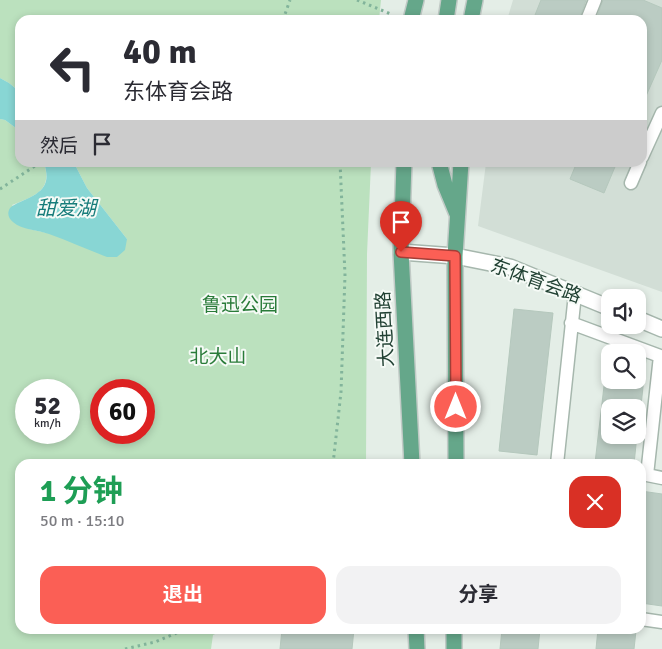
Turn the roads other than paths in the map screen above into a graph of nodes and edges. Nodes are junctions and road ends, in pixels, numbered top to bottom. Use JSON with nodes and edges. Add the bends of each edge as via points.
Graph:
{"nodes":[{"id":1,"x":414,"y":0,"type":"edge"},
{"id":2,"x":450,"y":0,"type":"edge"},
{"id":3,"x":475,"y":0,"type":"edge"},
{"id":4,"x":596,"y":0,"type":"edge"},
{"id":5,"x":408,"y":15,"type":"edge"},
{"id":6,"x":447,"y":15,"type":"edge"},
{"id":7,"x":472,"y":15,"type":"edge"},
{"id":8,"x":589,"y":15,"type":"edge"},
{"id":9,"x":662,"y":112,"type":"edge"},
{"id":10,"x":647,"y":146,"type":"edge"},
{"id":11,"x":404,"y":167,"type":"edge"},
{"id":12,"x":440,"y":167,"type":"edge"},
{"id":13,"x":461,"y":167,"type":"edge"},
{"id":14,"x":638,"y":167,"type":"edge"},
{"id":15,"x":631,"y":183,"type":"dead end"},
{"id":16,"x":458,"y":218,"type":"junction"},
{"id":17,"x":401,"y":252,"type":"junction"},
{"id":18,"x":455,"y":256,"type":"junction"},
{"id":19,"x":574,"y":294,"type":"junction"},
{"id":20,"x":601,"y":304,"type":"edge"},
{"id":21,"x":646,"y":322,"type":"edge"},
{"id":22,"x":571,"y":323,"type":"junction"},
{"id":23,"x":662,"y":329,"type":"edge"},
{"id":24,"x":412,"y":459,"type":"edge"},
{"id":25,"x":456,"y":459,"type":"edge"},
{"id":26,"x":557,"y":459,"type":"edge"},
{"id":27,"x":646,"y":460,"type":"edge"},
{"id":28,"x":646,"y":475,"type":"edge"},
{"id":29,"x":662,"y":478,"type":"edge"},
{"id":30,"x":646,"y":620,"type":"edge"},
{"id":31,"x":662,"y":622,"type":"edge"},
{"id":32,"x":416,"y":634,"type":"edge"},
{"id":33,"x":454,"y":634,"type":"edge"},
{"id":34,"x":417,"y":649,"type":"edge"},
{"id":35,"x":454,"y":649,"type":"edge"}],
"edges":[{"from":1,"to":5,"type":"main road"},
{"from":2,"to":6,"type":"main road"},
{"from":3,"to":7,"type":"main road"},
{"from":4,"to":8,"type":"lane"},
{"from":9,"to":10,"type":"lane"},
{"from":11,"to":17,"type":"main road","name":"大连西路"},
{"from":12,"to":16,"type":"main road"},
{"from":13,"to":16,"type":"main road"},
{"from":14,"to":15,"type":"lane"},
{"from":16,"to":18,"type":"main road"},
{"from":17,"to":18,"type":"street","name":"东体育会路"},
{"from":17,"to":24,"type":"main road","name":"大连西路"},
{"from":18,"to":19,"type":"street","name":"东体育会路","via":[[510,267]]},
{"from":18,"to":25,"type":"main road"},
{"from":19,"to":20,"type":"street","name":"东体育会路"},
{"from":19,"to":22,"type":"lane"},
{"from":21,"to":23,"type":"street"},
{"from":22,"to":26,"type":"lane"},
{"from":22,"to":27,"type":"lane","via":[[660,356]]},
{"from":28,"to":29,"type":"lane"},
{"from":30,"to":31,"type":"lane"},
{"from":32,"to":34,"type":"main road"},
{"from":33,"to":35,"type":"main road"}]}
